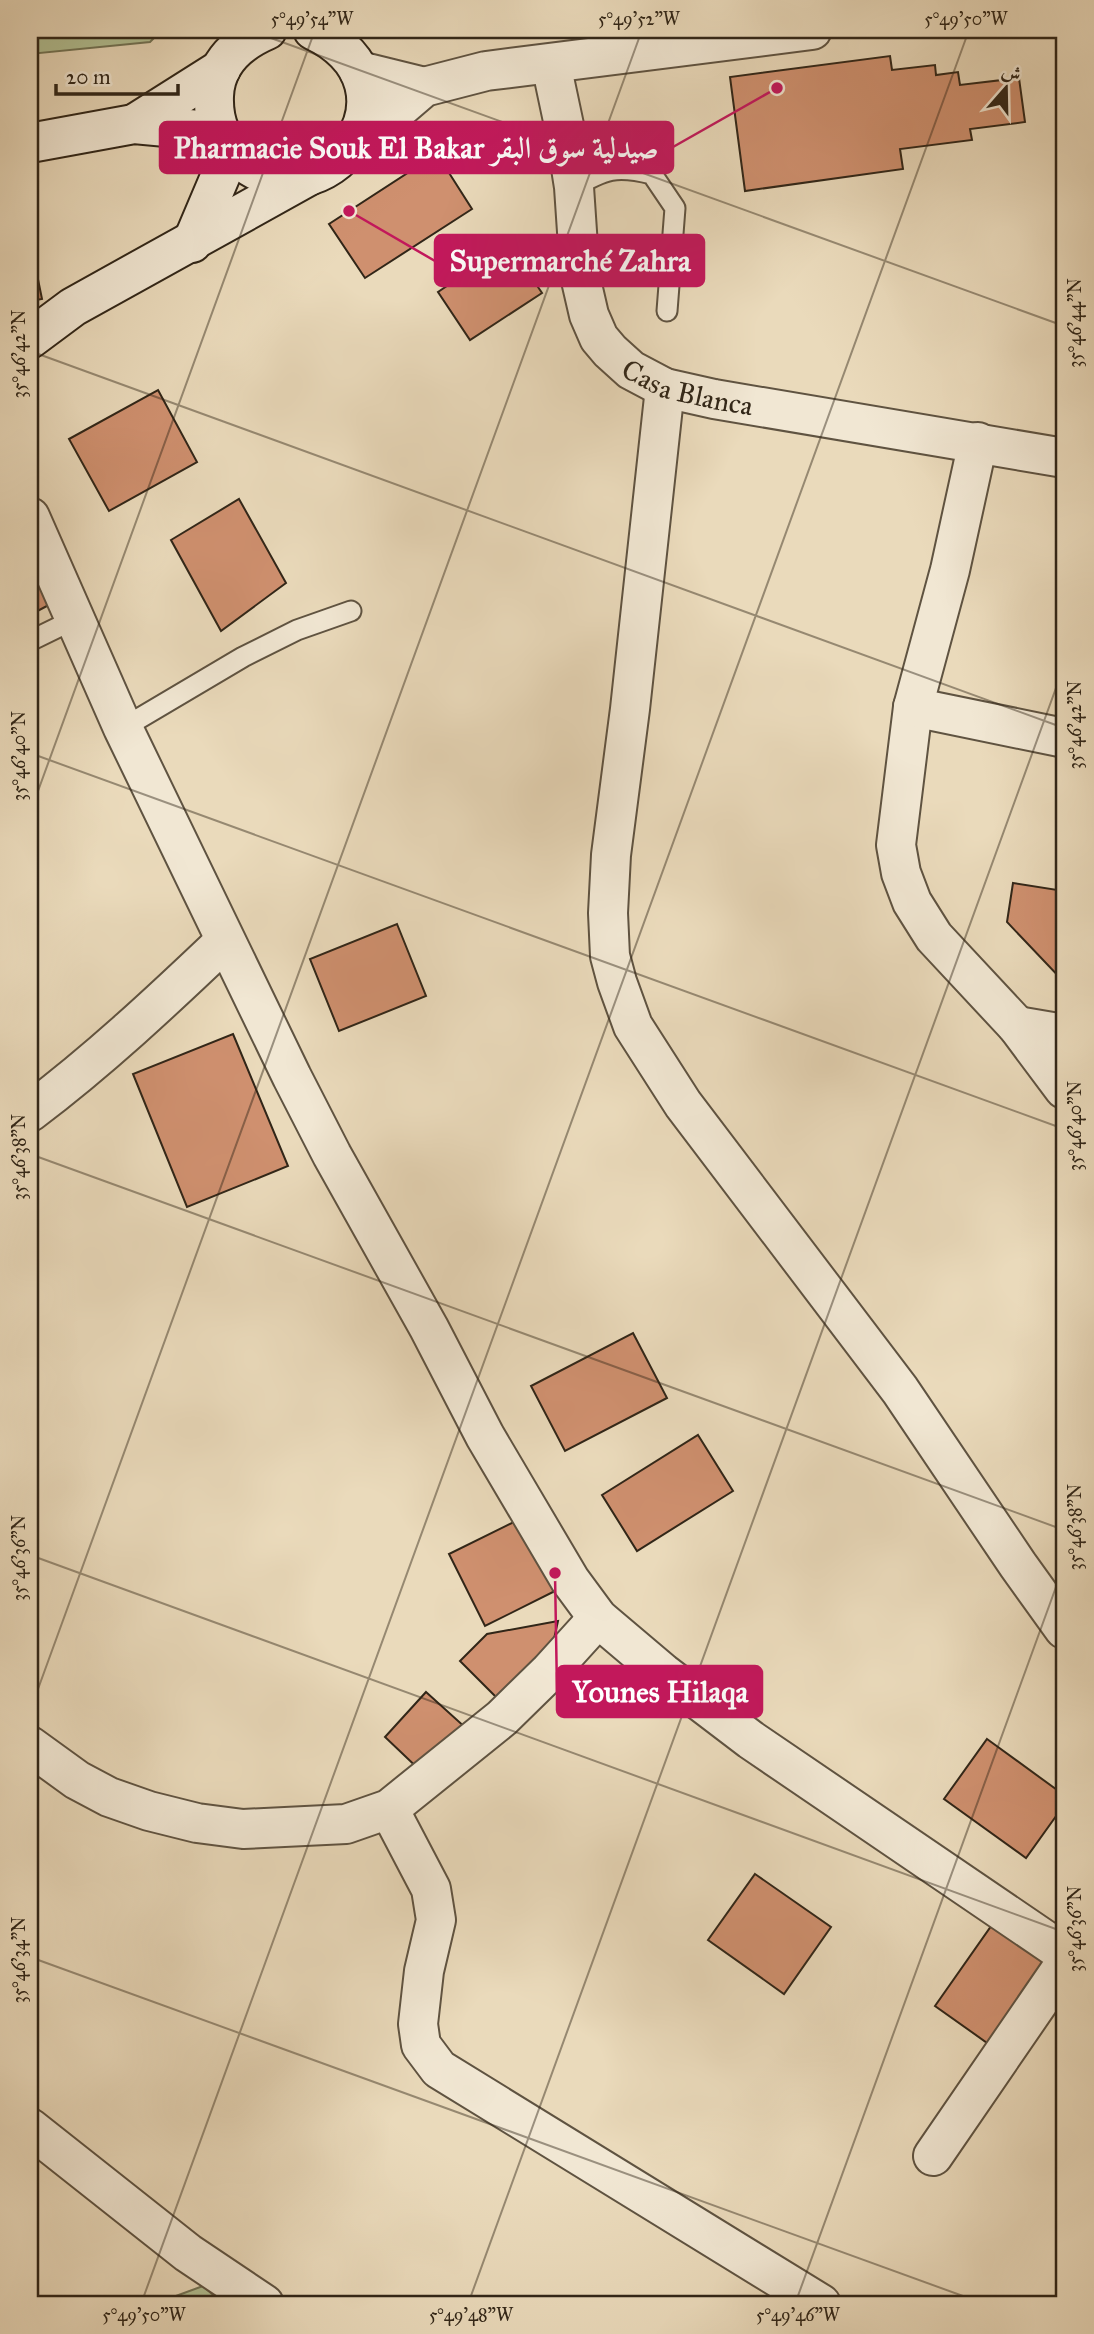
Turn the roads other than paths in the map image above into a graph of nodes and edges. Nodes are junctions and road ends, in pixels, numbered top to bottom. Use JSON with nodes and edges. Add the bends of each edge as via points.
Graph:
{"nodes":[{"id":1,"x":267,"y":30,"type":"edge"},
{"id":2,"x":812,"y":30,"type":"edge"},
{"id":3,"x":324,"y":33,"type":"edge"},
{"id":4,"x":551,"y":64,"type":"junction"},
{"id":5,"x":221,"y":69,"type":"junction"},
{"id":6,"x":359,"y":71,"type":"junction"},
{"id":7,"x":424,"y":87,"type":"junction"},
{"id":8,"x":134,"y":124,"type":"junction"},
{"id":9,"x":225,"y":142,"type":"junction"},
{"id":10,"x":30,"y":143,"type":"edge"},
{"id":11,"x":347,"y":153,"type":"junction"},
{"id":12,"x":310,"y":176,"type":"junction"},
{"id":13,"x":573,"y":187,"type":"junction"},
{"id":14,"x":192,"y":243,"type":"junction"},
{"id":15,"x":667,"y":310,"type":"dead end"},
{"id":16,"x":30,"y":339,"type":"edge"},
{"id":17,"x":665,"y":388,"type":"junction"},
{"id":18,"x":978,"y":442,"type":"junction"},
{"id":19,"x":1064,"y":458,"type":"edge"},
{"id":20,"x":30,"y":517,"type":"edge"},
{"id":21,"x":351,"y":611,"type":"dead end"},
{"id":22,"x":75,"y":619,"type":"junction"},
{"id":23,"x":30,"y":641,"type":"edge"},
{"id":24,"x":913,"y":707,"type":"junction"},
{"id":25,"x":123,"y":728,"type":"junction"},
{"id":26,"x":1064,"y":738,"type":"edge"},
{"id":27,"x":225,"y":941,"type":"junction"},
{"id":28,"x":1017,"y":1026,"type":"junction"},
{"id":29,"x":1064,"y":1034,"type":"edge"},
{"id":30,"x":1064,"y":1089,"type":"edge"},
{"id":31,"x":30,"y":1112,"type":"edge"},
{"id":32,"x":598,"y":1618,"type":"junction"},
{"id":33,"x":1064,"y":1629,"type":"edge"},
{"id":34,"x":30,"y":1746,"type":"edge"},
{"id":35,"x":389,"y":1809,"type":"junction"},
{"id":36,"x":1064,"y":1953,"type":"edge"},
{"id":37,"x":1064,"y":1965,"type":"edge"},
{"id":38,"x":30,"y":2128,"type":"edge"},
{"id":39,"x":933,"y":2156,"type":"dead end"},
{"id":40,"x":264,"y":2304,"type":"edge"},
{"id":41,"x":821,"y":2304,"type":"edge"}],
"edges":[{"from":1,"to":5,"type":"street","via":[[249,37]]},
{"from":2,"to":4,"type":"street"},
{"from":3,"to":6,"type":"street","via":[[348,53]]},
{"from":4,"to":7,"type":"street","via":[[486,71]]},
{"from":4,"to":13,"type":"street","name":"Casa Blanca"},
{"from":5,"to":8,"type":"street"},
{"from":5,"to":9,"type":"street","via":[[214,111]]},
{"from":6,"to":7,"type":"street"},
{"from":6,"to":11,"type":"street","via":[[365,114]]},
{"from":7,"to":11,"type":"street"},
{"from":8,"to":9,"type":"street"},
{"from":8,"to":10,"type":"street"},
{"from":9,"to":12,"type":"street","via":[[247,166],[267,175]]},
{"from":9,"to":14,"type":"street"},
{"from":11,"to":12,"type":"street"},
{"from":12,"to":14,"type":"street"},
{"from":13,"to":15,"type":"lane","via":[[601,172],[629,168],[652,174],[675,208]]},
{"from":13,"to":17,"type":"street","name":"Casa Blanca","via":[[580,276],[599,338],[631,370]]},
{"from":14,"to":16,"type":"street","via":[[73,307]]},
{"from":17,"to":18,"type":"street","name":"Casa Blanca"},
{"from":17,"to":33,"type":"street","via":[[611,855],[609,945],[617,982],[633,1026],[683,1104],[900,1390]]},
{"from":18,"to":19,"type":"street","name":"Casa Blanca"},
{"from":18,"to":24,"type":"street"},
{"from":20,"to":22,"type":"street"},
{"from":21,"to":25,"type":"lane","via":[[297,630],[243,657]]},
{"from":22,"to":23,"type":"lane"},
{"from":22,"to":25,"type":"street"},
{"from":24,"to":26,"type":"street"},
{"from":24,"to":28,"type":"street","via":[[896,845],[901,873],[912,902],[934,937]]},
{"from":25,"to":27,"type":"street"},
{"from":27,"to":31,"type":"street"},
{"from":27,"to":32,"type":"street","via":[[332,1155],[485,1436],[570,1580]]},
{"from":28,"to":29,"type":"street"},
{"from":28,"to":30,"type":"street"},
{"from":32,"to":35,"type":"street","via":[[502,1718]]},
{"from":32,"to":36,"type":"street","via":[[751,1740]]},
{"from":34,"to":35,"type":"street","via":[[109,1797],[197,1823],[243,1829],[346,1824]]},
{"from":35,"to":41,"type":"street","via":[[431,1889],[436,1920],[418,2024],[421,2045],[439,2069]]},
{"from":37,"to":39,"type":"street"},
{"from":38,"to":40,"type":"street","via":[[188,2253]]}]}
